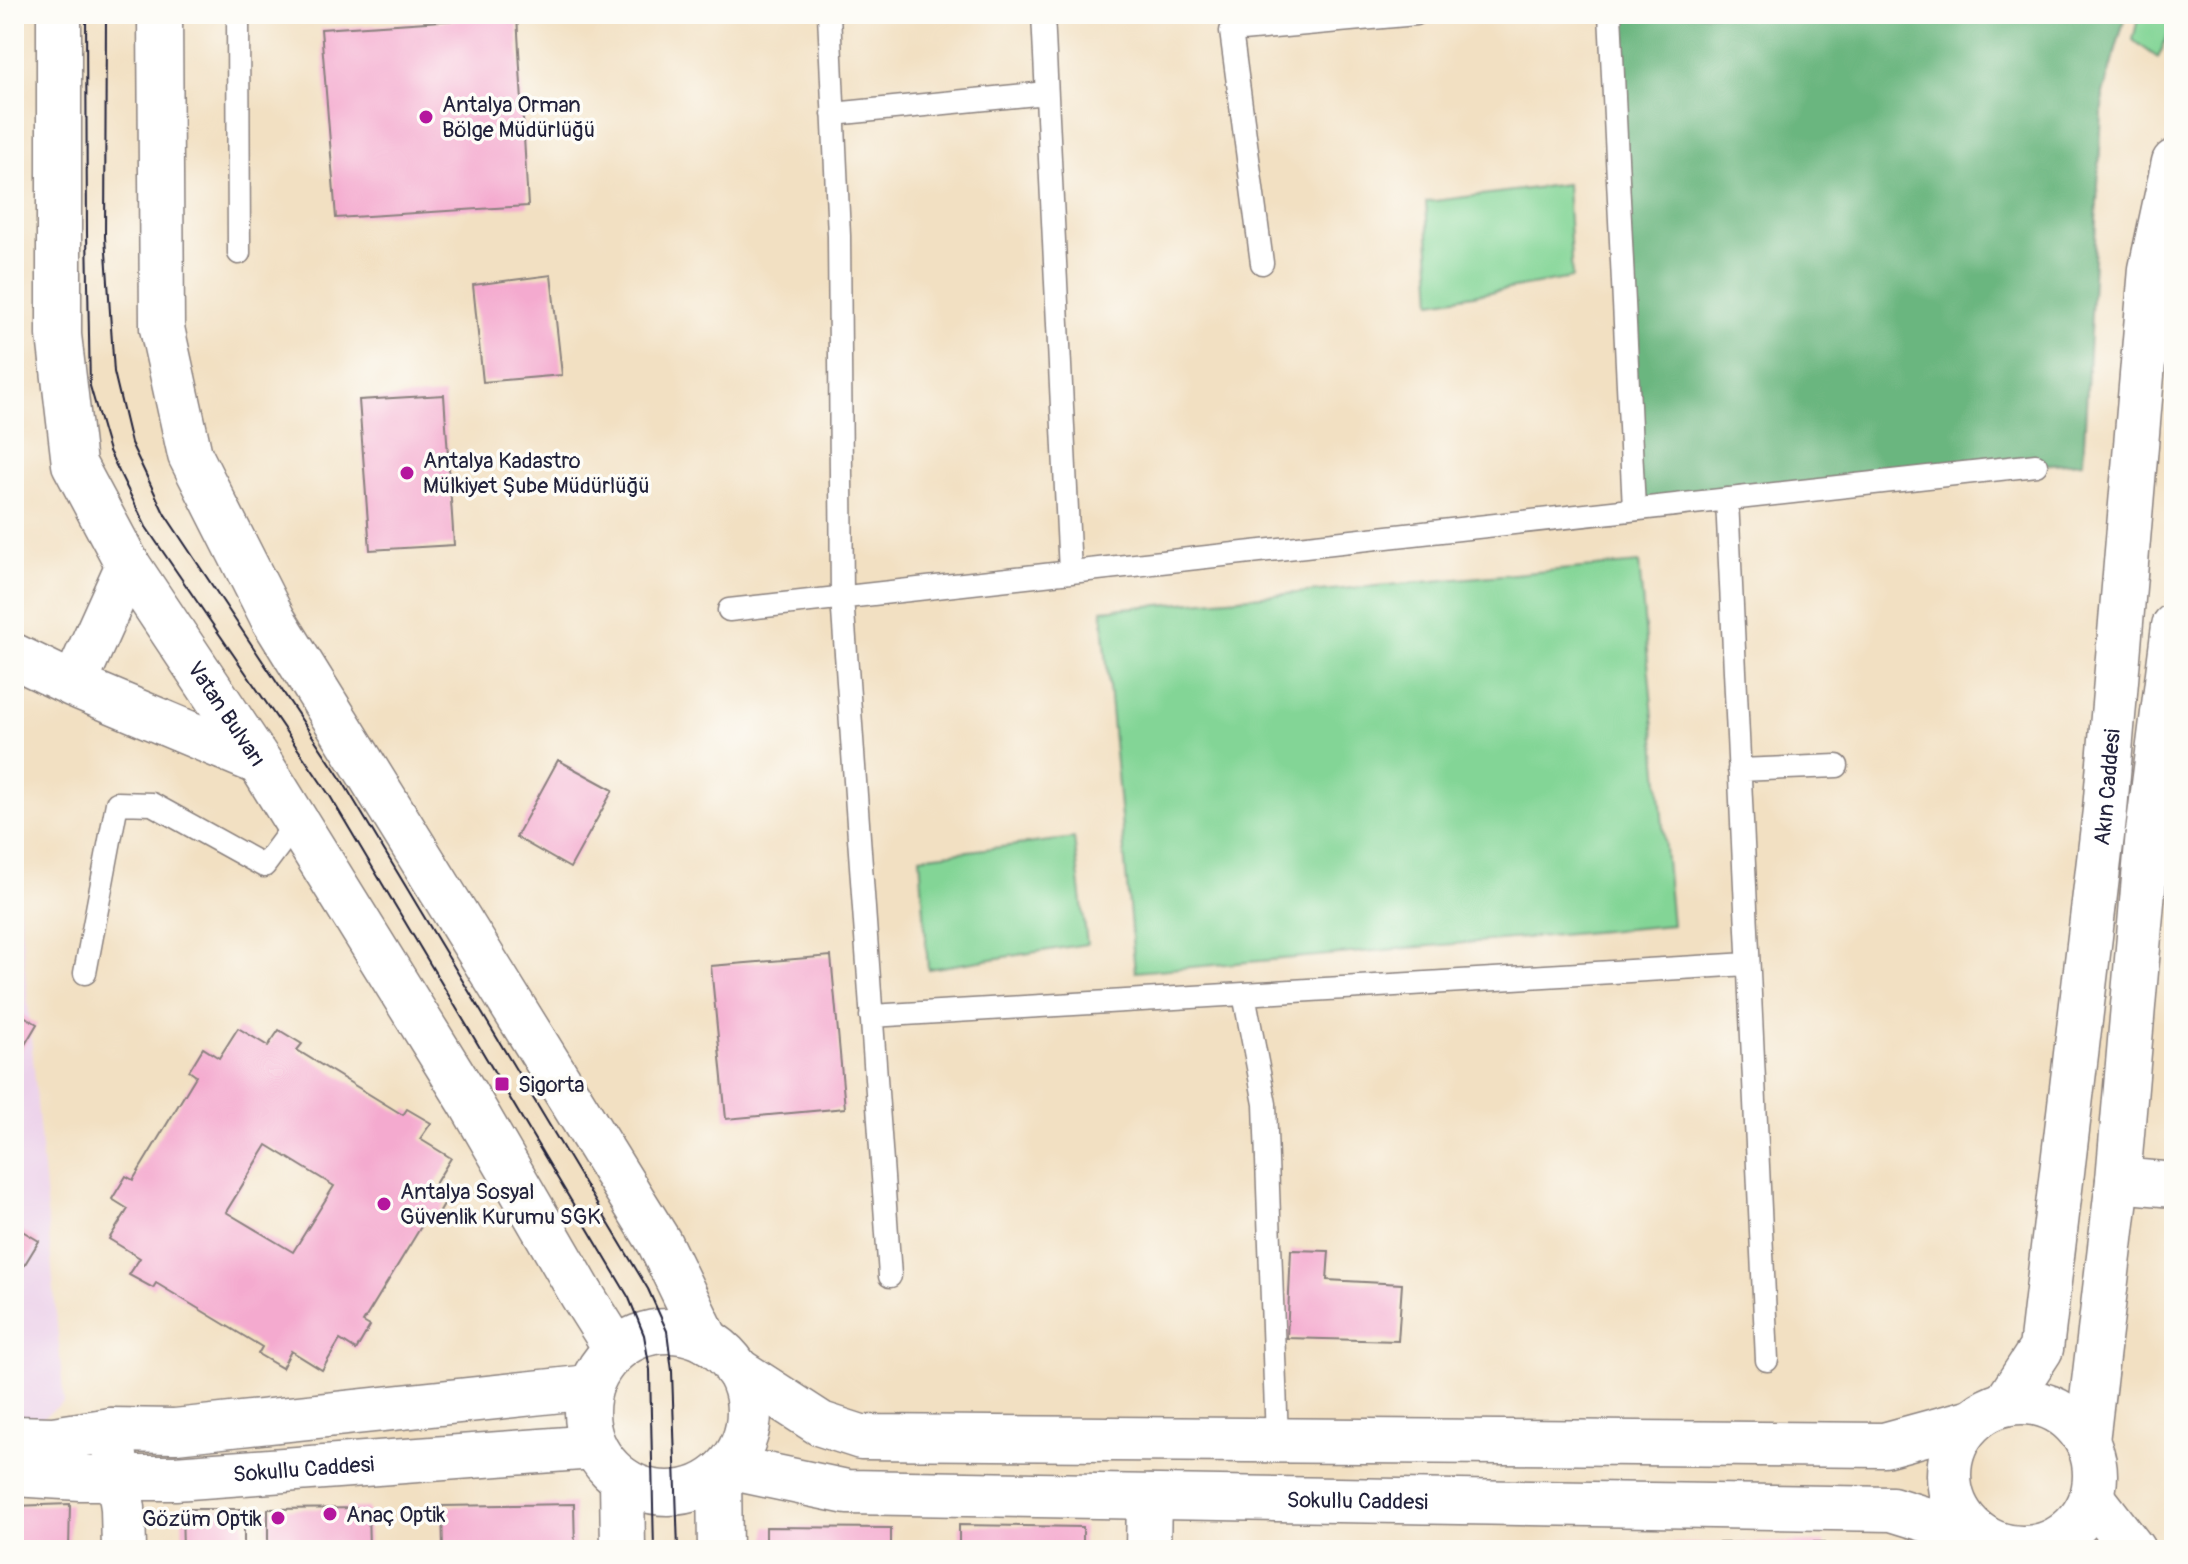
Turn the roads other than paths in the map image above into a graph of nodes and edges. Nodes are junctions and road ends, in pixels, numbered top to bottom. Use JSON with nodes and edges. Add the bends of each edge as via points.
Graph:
{"nodes":[{"id":1,"x":59,"y":14,"type":"edge"},
{"id":2,"x":160,"y":14,"type":"edge"},
{"id":3,"x":238,"y":14,"type":"edge"},
{"id":4,"x":829,"y":14,"type":"edge"},
{"id":5,"x":1043,"y":14,"type":"edge"},
{"id":6,"x":1416,"y":14,"type":"edge"},
{"id":7,"x":1610,"y":14,"type":"edge"},
{"id":8,"x":1046,"y":93,"type":"junction"},
{"id":9,"x":833,"y":114,"type":"junction"},
{"id":10,"x":2174,"y":162,"type":"edge"},
{"id":11,"x":239,"y":253,"type":"dead end"},
{"id":12,"x":1262,"y":263,"type":"dead end"},
{"id":13,"x":2036,"y":465,"type":"dead end"},
{"id":14,"x":1727,"y":499,"type":"junction"},
{"id":15,"x":1634,"y":509,"type":"junction"},
{"id":16,"x":128,"y":565,"type":"junction"},
{"id":17,"x":1070,"y":572,"type":"junction"},
{"id":18,"x":842,"y":597,"type":"junction"},
{"id":19,"x":729,"y":610,"type":"dead end"},
{"id":20,"x":2174,"y":626,"type":"edge"},
{"id":21,"x":14,"y":656,"type":"edge"},
{"id":22,"x":74,"y":685,"type":"junction"},
{"id":23,"x":260,"y":763,"type":"junction"},
{"id":24,"x":1837,"y":766,"type":"dead end"},
{"id":25,"x":1739,"y":770,"type":"junction"},
{"id":26,"x":296,"y":823,"type":"junction"},
{"id":27,"x":2161,"y":832,"type":"edge"},
{"id":28,"x":1748,"y":964,"type":"junction"},
{"id":29,"x":85,"y":973,"type":"dead end"},
{"id":30,"x":1244,"y":994,"type":"junction"},
{"id":31,"x":871,"y":1016,"type":"junction"},
{"id":32,"x":2118,"y":1180,"type":"junction"},
{"id":33,"x":2174,"y":1185,"type":"edge"},
{"id":34,"x":890,"y":1276,"type":"dead end"},
{"id":35,"x":616,"y":1349,"type":"junction"},
{"id":36,"x":722,"y":1355,"type":"junction"},
{"id":37,"x":1767,"y":1360,"type":"dead end"},
{"id":38,"x":590,"y":1387,"type":"junction"},
{"id":39,"x":1989,"y":1412,"type":"junction"},
{"id":40,"x":111,"y":1430,"type":"junction"},
{"id":41,"x":14,"y":1438,"type":"edge"},
{"id":42,"x":1277,"y":1440,"type":"junction"},
{"id":43,"x":2087,"y":1441,"type":"junction"},
{"id":44,"x":608,"y":1463,"type":"junction"},
{"id":45,"x":723,"y":1472,"type":"junction"},
{"id":46,"x":14,"y":1474,"type":"edge"},
{"id":47,"x":118,"y":1478,"type":"junction"},
{"id":48,"x":1149,"y":1497,"type":"junction"},
{"id":49,"x":2092,"y":1497,"type":"junction"},
{"id":50,"x":1999,"y":1544,"type":"edge"},
{"id":51,"x":124,"y":1550,"type":"edge"},
{"id":52,"x":623,"y":1550,"type":"edge"},
{"id":53,"x":720,"y":1550,"type":"edge"},
{"id":54,"x":1148,"y":1550,"type":"edge"},
{"id":55,"x":2133,"y":1550,"type":"edge"}],
"edges":[{"from":1,"to":16,"type":"main road","name":"Vatan Bulvarı","via":[[59,335],[74,464]]},
{"from":2,"to":36,"type":"main road","via":[[162,328],[190,455],[273,619],[659,1242]]},
{"from":3,"to":11,"type":"lane"},
{"from":4,"to":9,"type":"lane"},
{"from":5,"to":8,"type":"lane"},
{"from":6,"to":12,"type":"lane","via":[[1231,31]]},
{"from":7,"to":15,"type":"lane"},
{"from":8,"to":9,"type":"lane"},
{"from":8,"to":17,"type":"lane"},
{"from":9,"to":18,"type":"lane"},
{"from":10,"to":39,"type":"main road","name":"Akın Caddesi","via":[[2151,269],[2105,810],[2041,1349]]},
{"from":13,"to":14,"type":"lane"},
{"from":14,"to":15,"type":"lane"},
{"from":14,"to":25,"type":"lane"},
{"from":15,"to":17,"type":"lane"},
{"from":16,"to":22,"type":"main road"},
{"from":16,"to":23,"type":"main road","name":"Vatan Bulvarı"},
{"from":17,"to":18,"type":"lane"},
{"from":18,"to":19,"type":"lane"},
{"from":18,"to":31,"type":"lane"},
{"from":20,"to":27,"type":"main road"},
{"from":21,"to":22,"type":"main road"},
{"from":22,"to":23,"type":"main road"},
{"from":23,"to":26,"type":"main road","name":"Vatan Bulvarı"},
{"from":24,"to":25,"type":"lane"},
{"from":25,"to":28,"type":"lane"},
{"from":26,"to":29,"type":"lane","via":[[264,866],[152,804],[117,803]]},
{"from":26,"to":35,"type":"main road","name":"Vatan Bulvarı"},
{"from":27,"to":32,"type":"main road"},
{"from":28,"to":30,"type":"lane"},
{"from":28,"to":37,"type":"lane"},
{"from":30,"to":31,"type":"lane"},
{"from":30,"to":42,"type":"lane","via":[[1265,1104]]},
{"from":31,"to":34,"type":"lane"},
{"from":32,"to":33,"type":"main road"},
{"from":32,"to":43,"type":"main road"},
{"from":35,"to":36,"type":"main road","via":[[667,1331],[680,1332]]},
{"from":35,"to":38,"type":"main road"},
{"from":36,"to":42,"type":"main road","via":[[821,1424],[861,1437]]},
{"from":36,"to":45,"type":"main road","via":[[746,1393],[748,1420],[742,1445]]},
{"from":38,"to":40,"type":"main road","via":[[175,1431]]},
{"from":38,"to":44,"type":"main road","via":[[587,1418]]},
{"from":39,"to":42,"type":"main road","via":[[1884,1445]]},
{"from":39,"to":43,"type":"main road","via":[[2025,1401],[2044,1405],[2076,1425]]},
{"from":39,"to":50,"type":"main road","via":[[1960,1436],[1948,1472],[1957,1510],[1969,1525]]},
{"from":40,"to":41,"type":"main road","via":[[53,1439]]},
{"from":40,"to":47,"type":"main road"},
{"from":43,"to":49,"type":"main road","via":[[2096,1478]]},
{"from":44,"to":45,"type":"main road","via":[[644,1490],[664,1494],[699,1488]]},
{"from":44,"to":47,"type":"main road","name":"Sokullu Caddesi"},
{"from":44,"to":52,"type":"main road"},
{"from":45,"to":48,"type":"main road","name":"Sokullu Caddesi","via":[[847,1492]]},
{"from":45,"to":53,"type":"main road"},
{"from":46,"to":47,"type":"main road","name":"Sokullu Caddesi"},
{"from":47,"to":51,"type":"main road"},
{"from":48,"to":50,"type":"main road","name":"Sokullu Caddesi","via":[[1892,1509]]},
{"from":48,"to":54,"type":"main road"},
{"from":49,"to":50,"type":"main road","via":[[2085,1514],[2057,1540],[2020,1549]]},
{"from":49,"to":55,"type":"main road"}]}
